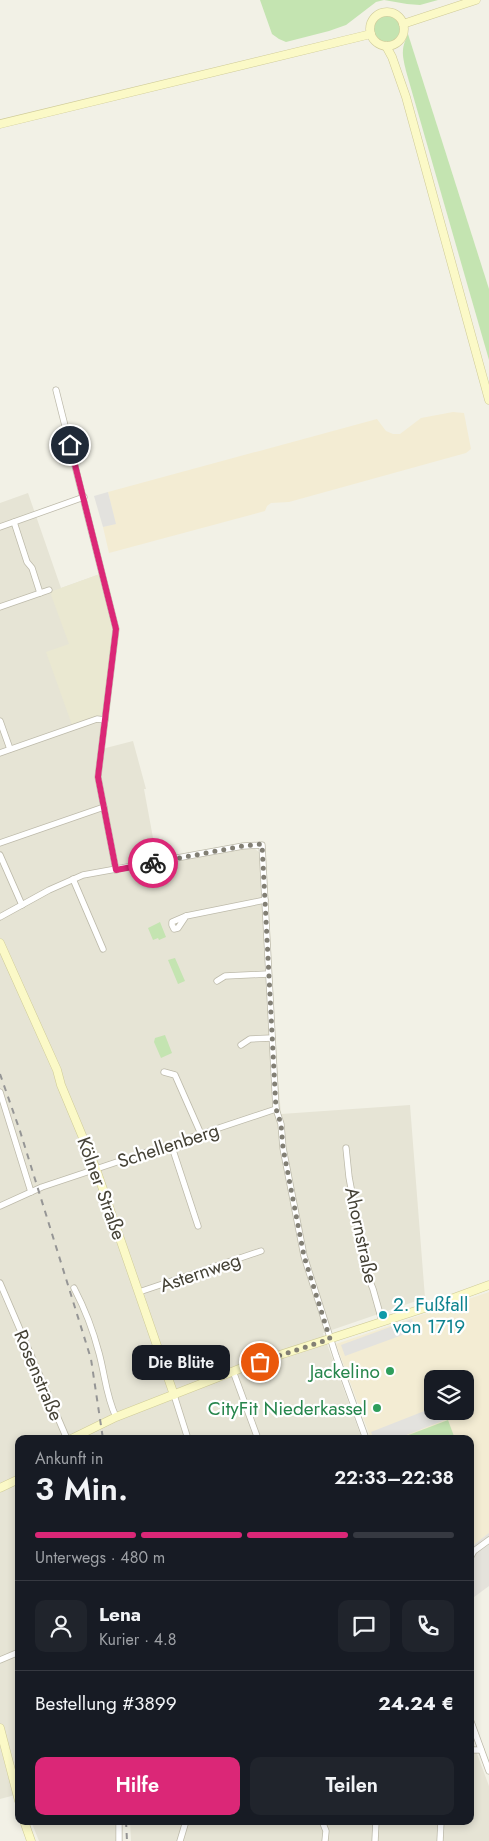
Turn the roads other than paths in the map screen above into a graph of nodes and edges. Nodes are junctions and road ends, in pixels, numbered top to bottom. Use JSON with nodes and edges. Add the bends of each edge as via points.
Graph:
{"nodes":[{"id":1,"x":476,"y":0,"type":"edge"},
{"id":2,"x":403,"y":24,"type":"junction"},
{"id":3,"x":371,"y":34,"type":"junction"},
{"id":4,"x":397,"y":42,"type":"junction"},
{"id":5,"x":386,"y":46,"type":"junction"},
{"id":6,"x":406,"y":97,"type":"junction"},
{"id":7,"x":0,"y":124,"type":"edge"},
{"id":8,"x":56,"y":390,"type":"dead end"},
{"id":9,"x":489,"y":400,"type":"edge"},
{"id":10,"x":84,"y":498,"type":"junction"},
{"id":11,"x":14,"y":522,"type":"junction"},
{"id":12,"x":0,"y":527,"type":"edge"},
{"id":13,"x":49,"y":590,"type":"dead end"},
{"id":14,"x":40,"y":593,"type":"junction"},
{"id":15,"x":0,"y":607,"type":"edge"},
{"id":16,"x":105,"y":720,"type":"junction"},
{"id":17,"x":0,"y":721,"type":"edge"},
{"id":18,"x":10,"y":749,"type":"junction"},
{"id":19,"x":0,"y":753,"type":"edge"},
{"id":20,"x":104,"y":807,"type":"junction"},
{"id":21,"x":0,"y":843,"type":"edge"},
{"id":22,"x":0,"y":855,"type":"edge"},
{"id":23,"x":116,"y":870,"type":"junction"},
{"id":24,"x":73,"y":879,"type":"junction"},
{"id":25,"x":265,"y":900,"type":"junction"},
{"id":26,"x":22,"y":905,"type":"junction"},
{"id":27,"x":186,"y":916,"type":"dead end"},
{"id":28,"x":0,"y":917,"type":"edge"},
{"id":29,"x":0,"y":943,"type":"edge"},
{"id":30,"x":103,"y":949,"type":"dead end"},
{"id":31,"x":268,"y":974,"type":"junction"},
{"id":32,"x":217,"y":982,"type":"dead end"},
{"id":33,"x":272,"y":1038,"type":"junction"},
{"id":34,"x":241,"y":1045,"type":"dead end"},
{"id":35,"x":164,"y":1072,"type":"dead end"},
{"id":36,"x":0,"y":1092,"type":"edge"},
{"id":37,"x":276,"y":1109,"type":"junction"},
{"id":38,"x":201,"y":1134,"type":"junction"},
{"id":39,"x":171,"y":1144,"type":"junction"},
{"id":40,"x":346,"y":1148,"type":"dead end"},
{"id":41,"x":96,"y":1169,"type":"junction"},
{"id":42,"x":31,"y":1192,"type":"junction"},
{"id":43,"x":0,"y":1206,"type":"edge"},
{"id":44,"x":198,"y":1226,"type":"dead end"},
{"id":45,"x":261,"y":1251,"type":"dead end"},
{"id":46,"x":0,"y":1283,"type":"edge"},
{"id":47,"x":489,"y":1285,"type":"edge"},
{"id":48,"x":74,"y":1288,"type":"dead end"},
{"id":49,"x":139,"y":1292,"type":"junction"},
{"id":50,"x":382,"y":1321,"type":"junction"},
{"id":51,"x":330,"y":1339,"type":"junction"},
{"id":52,"x":233,"y":1371,"type":"junction"},
{"id":53,"x":174,"y":1395,"type":"junction"},
{"id":54,"x":116,"y":1417,"type":"junction"},
{"id":55,"x":65,"y":1435,"type":"edge"},
{"id":56,"x":79,"y":1435,"type":"edge"},
{"id":57,"x":187,"y":1435,"type":"edge"},
{"id":58,"x":257,"y":1435,"type":"edge"},
{"id":59,"x":365,"y":1435,"type":"edge"},
{"id":60,"x":15,"y":1481,"type":"edge"},
{"id":61,"x":0,"y":1488,"type":"edge"},
{"id":62,"x":489,"y":1540,"type":"edge"},
{"id":63,"x":474,"y":1551,"type":"edge"},
{"id":64,"x":15,"y":1654,"type":"edge"},
{"id":65,"x":0,"y":1660,"type":"edge"},
{"id":66,"x":0,"y":1728,"type":"edge"},
{"id":67,"x":474,"y":1730,"type":"edge"},
{"id":68,"x":474,"y":1750,"type":"edge"},
{"id":69,"x":481,"y":1750,"type":"junction"},
{"id":70,"x":489,"y":1771,"type":"edge"},
{"id":71,"x":15,"y":1772,"type":"edge"},
{"id":72,"x":25,"y":1825,"type":"edge"},
{"id":73,"x":119,"y":1825,"type":"edge"},
{"id":74,"x":185,"y":1825,"type":"edge"},
{"id":75,"x":324,"y":1825,"type":"edge"},
{"id":76,"x":376,"y":1825,"type":"edge"},
{"id":77,"x":441,"y":1825,"type":"edge"},
{"id":78,"x":31,"y":1841,"type":"edge"},
{"id":79,"x":119,"y":1841,"type":"edge"},
{"id":80,"x":180,"y":1841,"type":"edge"},
{"id":81,"x":325,"y":1841,"type":"edge"},
{"id":82,"x":375,"y":1841,"type":"edge"},
{"id":83,"x":440,"y":1841,"type":"edge"}],
"edges":[{"from":1,"to":2,"type":"street"},
{"from":2,"to":3,"type":"street","via":[[397,16],[382,13],[373,19]]},
{"from":2,"to":4,"type":"street","via":[[403,34]]},
{"from":3,"to":5,"type":"street","via":[[376,42]]},
{"from":3,"to":7,"type":"street"},
{"from":4,"to":5,"type":"street"},
{"from":4,"to":6,"type":"street"},
{"from":5,"to":6,"type":"street"},
{"from":6,"to":9,"type":"street"},
{"from":8,"to":10,"type":"street"},
{"from":10,"to":11,"type":"street"},
{"from":10,"to":16,"type":"street","via":[[116,629]]},
{"from":11,"to":12,"type":"street"},
{"from":11,"to":14,"type":"street"},
{"from":13,"to":14,"type":"street"},
{"from":14,"to":15,"type":"street"},
{"from":16,"to":18,"type":"street","via":[[97,719]]},
{"from":16,"to":20,"type":"street","via":[[98,777]]},
{"from":17,"to":18,"type":"street"},
{"from":18,"to":19,"type":"street"},
{"from":20,"to":21,"type":"street"},
{"from":20,"to":23,"type":"street"},
{"from":22,"to":26,"type":"street"},
{"from":23,"to":24,"type":"street"},
{"from":23,"to":25,"type":"street","via":[[262,844]]},
{"from":24,"to":26,"type":"street"},
{"from":24,"to":30,"type":"street"},
{"from":25,"to":27,"type":"street"},
{"from":25,"to":31,"type":"street"},
{"from":26,"to":28,"type":"street"},
{"from":29,"to":41,"type":"street","name":"Kölner Straße","via":[[57,1070]]},
{"from":31,"to":32,"type":"street","via":[[225,976]]},
{"from":31,"to":33,"type":"street"},
{"from":33,"to":34,"type":"street","via":[[250,1039]]},
{"from":33,"to":37,"type":"street"},
{"from":35,"to":38,"type":"street","via":[[175,1075]]},
{"from":36,"to":42,"type":"street"},
{"from":37,"to":38,"type":"street","name":"Schellenberg"},
{"from":37,"to":51,"type":"street","via":[[304,1256]]},
{"from":38,"to":39,"type":"street","name":"Schellenberg"},
{"from":39,"to":41,"type":"street","name":"Schellenberg"},
{"from":39,"to":44,"type":"street"},
{"from":40,"to":50,"type":"street","name":"Ahornstraße","via":[[367,1274]]},
{"from":41,"to":42,"type":"street","name":"Schellenberg"},
{"from":41,"to":49,"type":"street","name":"Kölner Straße"},
{"from":42,"to":43,"type":"street","name":"Schellenberg"},
{"from":45,"to":49,"type":"street","name":"Asternweg"},
{"from":46,"to":55,"type":"street","name":"Rosenstraße"},
{"from":47,"to":50,"type":"street"},
{"from":48,"to":54,"type":"street","via":[[87,1313],[100,1354],[108,1401]]},
{"from":49,"to":53,"type":"street","name":"Kölner Straße"},
{"from":50,"to":51,"type":"street"},
{"from":51,"to":52,"type":"street"},
{"from":51,"to":59,"type":"street"},
{"from":52,"to":53,"type":"street"},
{"from":52,"to":58,"type":"street"},
{"from":53,"to":54,"type":"street"},
{"from":53,"to":57,"type":"street","name":"Kölner Straße"},
{"from":54,"to":56,"type":"street"},
{"from":60,"to":61,"type":"street"},
{"from":62,"to":63,"type":"street"},
{"from":64,"to":65,"type":"street"},
{"from":66,"to":71,"type":"street"},
{"from":67,"to":69,"type":"street"},
{"from":68,"to":69,"type":"street"},
{"from":69,"to":70,"type":"street"},
{"from":72,"to":78,"type":"street"},
{"from":73,"to":79,"type":"street"},
{"from":74,"to":80,"type":"street"},
{"from":75,"to":81,"type":"street"},
{"from":76,"to":82,"type":"street"},
{"from":77,"to":83,"type":"street"}]}
